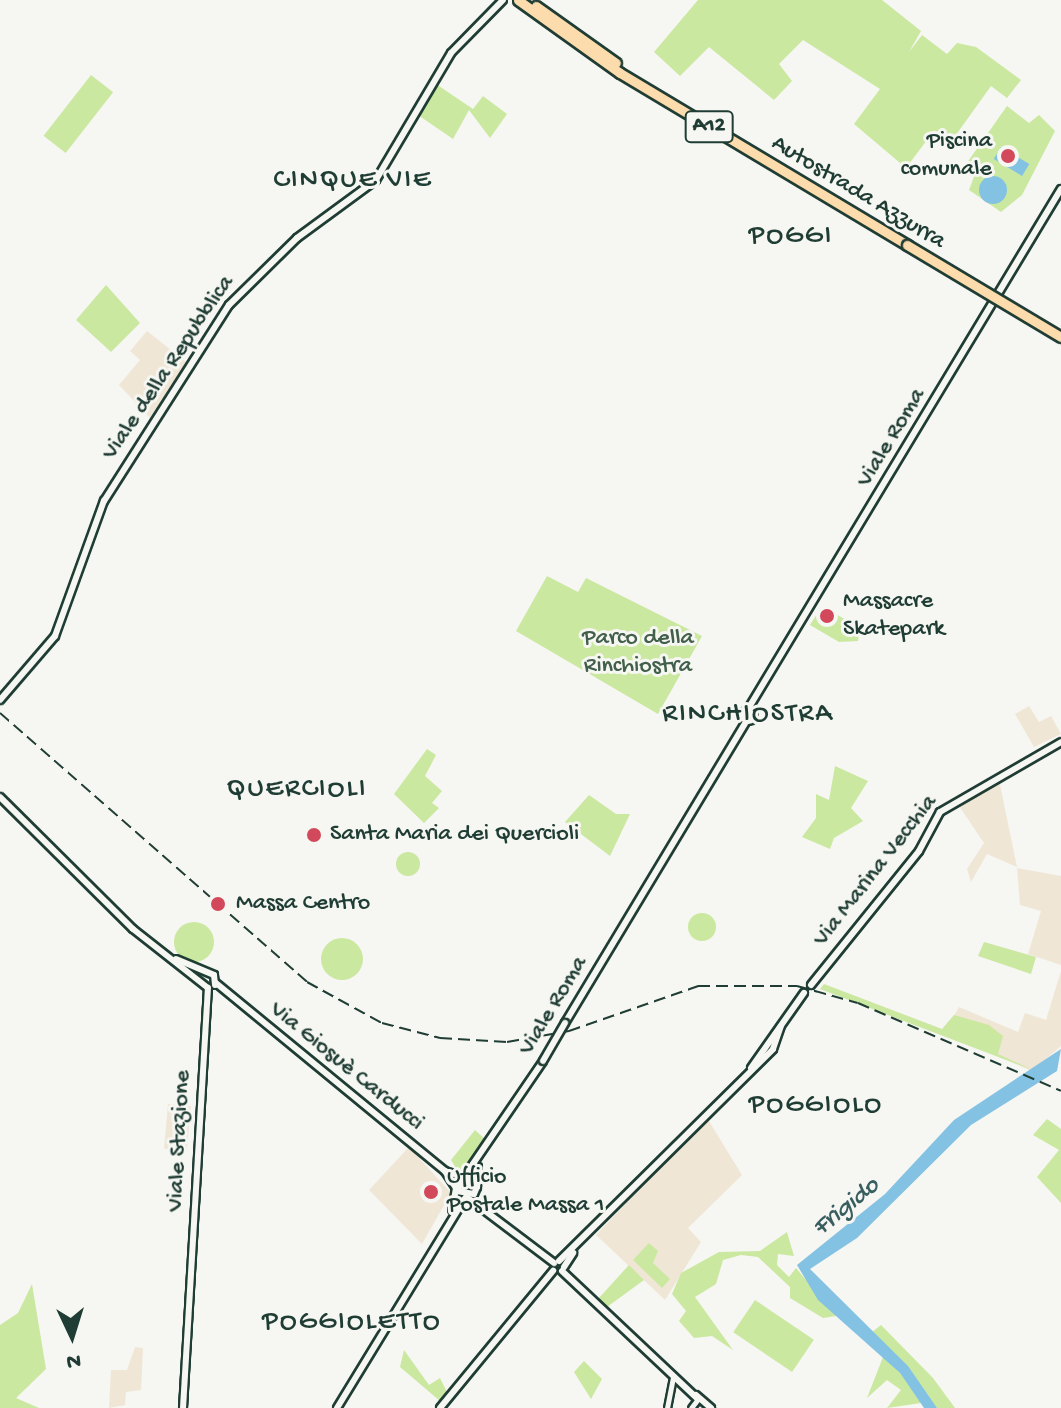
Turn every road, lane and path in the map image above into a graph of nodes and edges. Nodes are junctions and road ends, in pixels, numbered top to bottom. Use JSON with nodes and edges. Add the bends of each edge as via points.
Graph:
{"nodes":[{"id":1,"x":503,"y":0,"type":"edge"},
{"id":2,"x":518,"y":0,"type":"edge"},
{"id":3,"x":528,"y":0,"type":"edge"},
{"id":4,"x":1061,"y":189,"type":"edge"},
{"id":5,"x":908,"y":243,"type":"junction"},
{"id":6,"x":1061,"y":330,"type":"edge"},
{"id":7,"x":1061,"y":337,"type":"edge"},
{"id":8,"x":0,"y":700,"type":"edge"},
{"id":9,"x":1061,"y":742,"type":"edge"},
{"id":10,"x":0,"y":798,"type":"edge"},
{"id":11,"x":204,"y":977,"type":"junction"},
{"id":12,"x":216,"y":983,"type":"junction"},
{"id":13,"x":811,"y":985,"type":"dead end"},
{"id":14,"x":208,"y":988,"type":"junction"},
{"id":15,"x":804,"y":993,"type":"dead end"},
{"id":16,"x":782,"y":1021,"type":"junction"},
{"id":17,"x":763,"y":1048,"type":"junction"},
{"id":18,"x":771,"y":1052,"type":"junction"},
{"id":19,"x":751,"y":1069,"type":"junction"},
{"id":20,"x":478,"y":1167,"type":"junction"},
{"id":21,"x":445,"y":1171,"type":"junction"},
{"id":22,"x":464,"y":1177,"type":"junction"},
{"id":23,"x":476,"y":1186,"type":"junction"},
{"id":24,"x":456,"y":1188,"type":"junction"},
{"id":25,"x":467,"y":1198,"type":"junction"},
{"id":26,"x":486,"y":1206,"type":"junction"},
{"id":27,"x":452,"y":1210,"type":"junction"},
{"id":28,"x":558,"y":1267,"type":"junction"},
{"id":29,"x":673,"y":1378,"type":"junction"},
{"id":30,"x":697,"y":1397,"type":"junction"},
{"id":31,"x":183,"y":1408,"type":"edge"},
{"id":32,"x":337,"y":1408,"type":"edge"},
{"id":33,"x":440,"y":1408,"type":"edge"},
{"id":34,"x":668,"y":1408,"type":"edge"},
{"id":35,"x":701,"y":1408,"type":"edge"}],
"edges":[{"from":1,"to":8,"type":"main road","name":"Viale della Repubblica","via":[[451,53],[376,180],[297,238],[229,305],[104,501],[55,636]]},
{"from":2,"to":5,"type":"highway","name":"Autostrada Azzurra","number":"A12","via":[[620,73]]},
{"from":3,"to":5,"type":"highway","name":"Autostrada Azzurra","number":"A12","via":[[623,68]]},
{"from":4,"to":20,"type":"main road","name":"Viale Roma","bridge":true},
{"from":5,"to":6,"type":"highway","name":"Autostrada Azzurra","number":"A12","bridge":true},
{"from":5,"to":7,"type":"highway","name":"Autostrada Azzurra","number":"A12","bridge":true},
{"from":9,"to":13,"type":"main road","name":"Via Marina Vecchia","via":[[940,812],[919,851]]},
{"from":10,"to":11,"type":"main road","via":[[146,939]]},
{"from":11,"to":12,"type":"main road","name":"Via Giosuè Carducci"},
{"from":11,"to":14,"type":"main road"},
{"from":12,"to":14,"type":"main road"},
{"from":12,"to":21,"type":"main road","name":"Via Giosuè Carducci"},
{"from":14,"to":31,"type":"main road","name":"Viale Stazione"},
{"from":15,"to":16,"type":"main road"},
{"from":16,"to":17,"type":"main road"},
{"from":16,"to":18,"type":"main road"},
{"from":17,"to":18,"type":"main road"},
{"from":17,"to":19,"type":"main road"},
{"from":18,"to":19,"type":"main road"},
{"from":19,"to":28,"type":"main road"},
{"from":20,"to":22,"type":"main road","name":"Viale Roma"},
{"from":20,"to":23,"type":"main road"},
{"from":21,"to":22,"type":"main road","name":"Via Giosuè Carducci"},
{"from":21,"to":24,"type":"main road","name":"Via Giosuè Carducci"},
{"from":22,"to":23,"type":"main road","name":"Via Giosuè Carducci"},
{"from":22,"to":24,"type":"main road","name":"Viale Roma"},
{"from":23,"to":25,"type":"main road"},
{"from":23,"to":26,"type":"main road"},
{"from":24,"to":25,"type":"main road","name":"Via Giosuè Carducci"},
{"from":24,"to":27,"type":"main road"},
{"from":25,"to":26,"type":"main road"},
{"from":25,"to":27,"type":"main road"},
{"from":26,"to":28,"type":"main road"},
{"from":27,"to":32,"type":"main road"},
{"from":28,"to":29,"type":"main road"},
{"from":28,"to":33,"type":"main road"},
{"from":29,"to":30,"type":"main road"},
{"from":29,"to":34,"type":"street"},
{"from":30,"to":35,"type":"main road"},
{"from":30,"to":35,"type":"street"}]}
